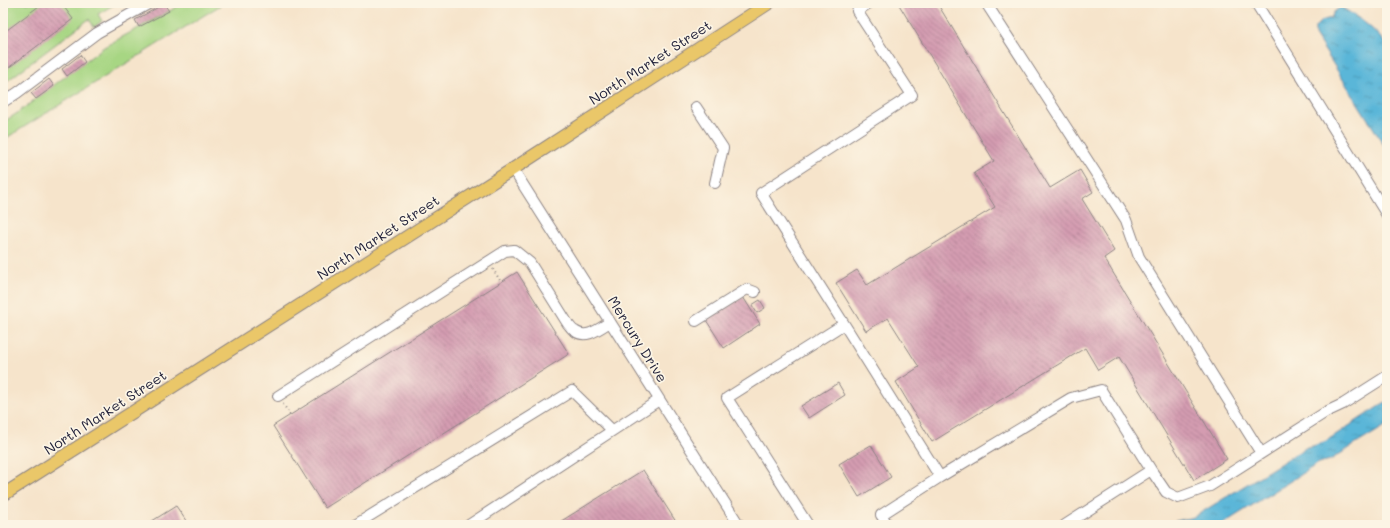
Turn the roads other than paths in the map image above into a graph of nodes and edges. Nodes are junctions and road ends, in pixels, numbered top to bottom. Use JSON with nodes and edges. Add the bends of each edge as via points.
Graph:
{"nodes":[{"id":1,"x":150,"y":3,"type":"edge"},
{"id":2,"x":768,"y":3,"type":"edge"},
{"id":3,"x":869,"y":3,"type":"edge"},
{"id":4,"x":986,"y":3,"type":"edge"},
{"id":5,"x":1256,"y":3,"type":"edge"},
{"id":6,"x":3,"y":102,"type":"edge"},
{"id":7,"x":696,"y":107,"type":"dead end"},
{"id":8,"x":513,"y":169,"type":"junction"},
{"id":9,"x":715,"y":183,"type":"dead end"},
{"id":10,"x":1387,"y":215,"type":"edge"},
{"id":11,"x":755,"y":292,"type":"dead end"},
{"id":12,"x":696,"y":321,"type":"dead end"},
{"id":13,"x":610,"y":322,"type":"junction"},
{"id":14,"x":844,"y":324,"type":"junction"},
{"id":15,"x":1387,"y":376,"type":"edge"},
{"id":16,"x":278,"y":396,"type":"road end"},
{"id":17,"x":659,"y":400,"type":"junction"},
{"id":18,"x":612,"y":430,"type":"junction"},
{"id":19,"x":1261,"y":453,"type":"junction"},
{"id":20,"x":1151,"y":470,"type":"junction"},
{"id":21,"x":940,"y":478,"type":"junction"},
{"id":22,"x":3,"y":495,"type":"edge"},
{"id":23,"x":355,"y":525,"type":"edge"},
{"id":24,"x":469,"y":525,"type":"edge"},
{"id":25,"x":739,"y":525,"type":"edge"},
{"id":26,"x":808,"y":525,"type":"edge"},
{"id":27,"x":888,"y":525,"type":"edge"},
{"id":28,"x":1065,"y":525,"type":"edge"}],
"edges":[{"from":1,"to":6,"type":"street","via":[[97,33]]},
{"from":2,"to":8,"type":"main road","name":"North Market Street"},
{"from":3,"to":14,"type":"street","via":[[857,10],[912,95],[761,193]]},
{"from":4,"to":19,"type":"street","via":[[1126,220],[1139,257]]},
{"from":5,"to":10,"type":"street"},
{"from":7,"to":9,"type":"street","via":[[723,148]]},
{"from":8,"to":13,"type":"street","name":"Mercury Drive"},
{"from":8,"to":22,"type":"main road","name":"North Market Street"},
{"from":11,"to":12,"type":"street","via":[[747,289]]},
{"from":13,"to":16,"type":"street","via":[[584,335],[575,331],[568,324],[530,262],[514,250],[505,251]]},
{"from":13,"to":17,"type":"street","name":"Mercury Drive"},
{"from":14,"to":21,"type":"street"},
{"from":14,"to":26,"type":"street","via":[[727,398]]},
{"from":15,"to":19,"type":"street"},
{"from":17,"to":18,"type":"street"},
{"from":17,"to":25,"type":"street","name":"Mercury Drive"},
{"from":18,"to":23,"type":"street","via":[[572,391]]},
{"from":18,"to":24,"type":"street"},
{"from":19,"to":20,"type":"street","via":[[1210,486],[1178,498],[1166,492]]},
{"from":20,"to":21,"type":"street","via":[[1101,390],[1071,398]]},
{"from":20,"to":28,"type":"street"},
{"from":21,"to":27,"type":"street","via":[[881,515]]}]}
